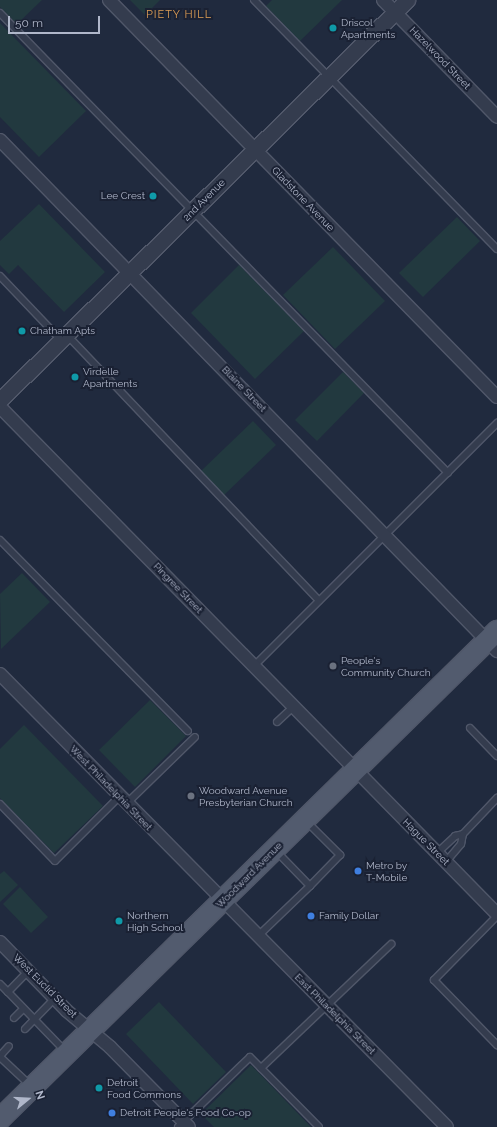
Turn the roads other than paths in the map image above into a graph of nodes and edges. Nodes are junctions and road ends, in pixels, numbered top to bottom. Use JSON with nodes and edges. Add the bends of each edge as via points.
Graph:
{"nodes":[{"id":1,"x":109,"y":0,"type":"edge"},
{"id":2,"x":254,"y":0,"type":"edge"},
{"id":3,"x":383,"y":0,"type":"edge"},
{"id":4,"x":407,"y":0,"type":"edge"},
{"id":5,"x":395,"y":12,"type":"junction"},
{"id":6,"x":0,"y":13,"type":"edge"},
{"id":7,"x":328,"y":77,"type":"junction"},
{"id":8,"x":497,"y":116,"type":"edge"},
{"id":9,"x":0,"y":140,"type":"edge"},
{"id":10,"x":255,"y":150,"type":"junction"},
{"id":11,"x":194,"y":210,"type":"junction"},
{"id":12,"x":497,"y":249,"type":"edge"},
{"id":13,"x":130,"y":273,"type":"junction"},
{"id":14,"x":0,"y":276,"type":"edge"},
{"id":15,"x":64,"y":338,"type":"junction"},
{"id":16,"x":497,"y":397,"type":"edge"},
{"id":17,"x":0,"y":400,"type":"edge"},
{"id":18,"x":0,"y":407,"type":"edge"},
{"id":19,"x":497,"y":423,"type":"edge"},
{"id":20,"x":448,"y":473,"type":"junction"},
{"id":21,"x":386,"y":534,"type":"junction"},
{"id":22,"x":0,"y":540,"type":"edge"},
{"id":23,"x":319,"y":601,"type":"junction"},
{"id":24,"x":494,"y":641,"type":"edge"},
{"id":25,"x":254,"y":666,"type":"junction"},
{"id":26,"x":0,"y":674,"type":"edge"},
{"id":27,"x":293,"y":707,"type":"junction"},
{"id":28,"x":277,"y":722,"type":"dead end"},
{"id":29,"x":470,"y":728,"type":"dead end"},
{"id":30,"x":188,"y":731,"type":"dead end"},
{"id":31,"x":195,"y":737,"type":"dead end"},
{"id":32,"x":497,"y":756,"type":"edge"},
{"id":33,"x":355,"y":770,"type":"junction"},
{"id":34,"x":497,"y":798,"type":"edge"},
{"id":35,"x":123,"y":800,"type":"junction"},
{"id":36,"x":0,"y":804,"type":"edge"},
{"id":37,"x":305,"y":820,"type":"junction"},
{"id":38,"x":463,"y":834,"type":"junction"},
{"id":39,"x":275,"y":849,"type":"junction"},
{"id":40,"x":441,"y":858,"type":"junction"},
{"id":41,"x":310,"y":886,"type":"junction"},
{"id":42,"x":223,"y":900,"type":"junction"},
{"id":43,"x":497,"y":915,"type":"edge"},
{"id":44,"x":258,"y":936,"type":"junction"},
{"id":45,"x":0,"y":942,"type":"edge"},
{"id":46,"x":391,"y":944,"type":"dead end"},
{"id":47,"x":28,"y":971,"type":"junction"},
{"id":48,"x":0,"y":984,"type":"edge"},
{"id":49,"x":8,"y":992,"type":"junction"},
{"id":50,"x":55,"y":998,"type":"junction"},
{"id":51,"x":326,"y":1004,"type":"junction"},
{"id":52,"x":23,"y":1009,"type":"junction"},
{"id":53,"x":14,"y":1018,"type":"dead end"},
{"id":54,"x":34,"y":1020,"type":"junction"},
{"id":55,"x":25,"y":1029,"type":"dead end"},
{"id":56,"x":90,"y":1030,"type":"junction"},
{"id":57,"x":497,"y":1045,"type":"edge"},
{"id":58,"x":9,"y":1046,"type":"dead end"},
{"id":59,"x":67,"y":1053,"type":"junction"},
{"id":60,"x":0,"y":1056,"type":"edge"},
{"id":61,"x":261,"y":1068,"type":"junction"},
{"id":62,"x":32,"y":1087,"type":"junction"},
{"id":63,"x":0,"y":1119,"type":"edge"},
{"id":64,"x":184,"y":1125,"type":"edge"},
{"id":65,"x":319,"y":1127,"type":"edge"},
{"id":66,"x":447,"y":1127,"type":"edge"}],
"edges":[{"from":1,"to":10,"type":"street","name":"Gladstone Avenue"},
{"from":2,"to":7,"type":"lane"},
{"from":3,"to":5,"type":"street","name":"Hazelwood Street"},
{"from":4,"to":5,"type":"street","name":"2nd Avenue"},
{"from":5,"to":7,"type":"street","name":"2nd Avenue"},
{"from":5,"to":8,"type":"street","name":"Hazelwood Street"},
{"from":6,"to":11,"type":"lane"},
{"from":7,"to":10,"type":"street","name":"2nd Avenue"},
{"from":7,"to":12,"type":"lane"},
{"from":9,"to":13,"type":"street","name":"Blaine Street"},
{"from":10,"to":11,"type":"street","name":"2nd Avenue"},
{"from":10,"to":16,"type":"street","name":"Gladstone Avenue"},
{"from":11,"to":13,"type":"street","name":"2nd Avenue"},
{"from":11,"to":20,"type":"lane"},
{"from":13,"to":15,"type":"street","name":"2nd Avenue"},
{"from":13,"to":21,"type":"street","name":"Blaine Street"},
{"from":14,"to":15,"type":"lane"},
{"from":15,"to":17,"type":"street","name":"2nd Avenue"},
{"from":15,"to":23,"type":"lane"},
{"from":18,"to":25,"type":"street","name":"Pingree Street"},
{"from":19,"to":20,"type":"lane"},
{"from":20,"to":21,"type":"lane"},
{"from":21,"to":23,"type":"lane"},
{"from":21,"to":24,"type":"street","name":"Blaine Street"},
{"from":22,"to":30,"type":"lane"},
{"from":23,"to":25,"type":"lane"},
{"from":24,"to":33,"type":"main road","name":"Woodward Avenue"},
{"from":25,"to":27,"type":"street","name":"Pingree Street"},
{"from":26,"to":35,"type":"street","name":"West Philadelphia Street"},
{"from":27,"to":28,"type":"lane"},
{"from":27,"to":33,"type":"street","name":"Pingree Street"},
{"from":29,"to":32,"type":"lane"},
{"from":31,"to":35,"type":"lane"},
{"from":33,"to":37,"type":"main road","name":"Woodward Avenue"},
{"from":33,"to":40,"type":"street","name":"Hague Street"},
{"from":34,"to":38,"type":"lane"},
{"from":35,"to":36,"type":"lane","via":[[56,860]]},
{"from":35,"to":42,"type":"street","name":"West Philadelphia Street"},
{"from":37,"to":39,"type":"main road","name":"Woodward Avenue"},
{"from":37,"to":41,"type":"lane","via":[[340,855]]},
{"from":38,"to":40,"type":"lane","via":[[455,836]]},
{"from":38,"to":40,"type":"lane","via":[[461,844]]},
{"from":39,"to":41,"type":"lane"},
{"from":39,"to":42,"type":"main road","name":"Woodward Avenue"},
{"from":40,"to":43,"type":"street","name":"Hague Street"},
{"from":41,"to":44,"type":"lane"},
{"from":42,"to":44,"type":"street","name":"East Philadelphia Street"},
{"from":42,"to":56,"type":"main road","name":"Woodward Avenue"},
{"from":43,"to":57,"type":"lane","via":[[434,980]]},
{"from":44,"to":51,"type":"street","name":"East Philadelphia Street"},
{"from":45,"to":47,"type":"street","name":"West Euclid Street"},
{"from":46,"to":51,"type":"lane"},
{"from":47,"to":49,"type":"lane"},
{"from":47,"to":50,"type":"street","name":"West Euclid Street"},
{"from":48,"to":49,"type":"lane"},
{"from":49,"to":52,"type":"lane"},
{"from":50,"to":54,"type":"lane"},
{"from":50,"to":56,"type":"street","name":"West Euclid Street"},
{"from":51,"to":61,"type":"lane"},
{"from":51,"to":66,"type":"street","name":"East Philadelphia Street"},
{"from":52,"to":53,"type":"lane"},
{"from":52,"to":54,"type":"lane"},
{"from":54,"to":55,"type":"lane"},
{"from":54,"to":59,"type":"lane"},
{"from":56,"to":59,"type":"main road","name":"Woodward Avenue"},
{"from":56,"to":64,"type":"street","name":"West Euclid Street"},
{"from":58,"to":60,"type":"lane"},
{"from":59,"to":62,"type":"main road","name":"Woodward Avenue"},
{"from":60,"to":62,"type":"lane"},
{"from":61,"to":64,"type":"lane","via":[[250,1057]]},
{"from":61,"to":65,"type":"lane"},
{"from":62,"to":63,"type":"main road","name":"Woodward Avenue"}]}
